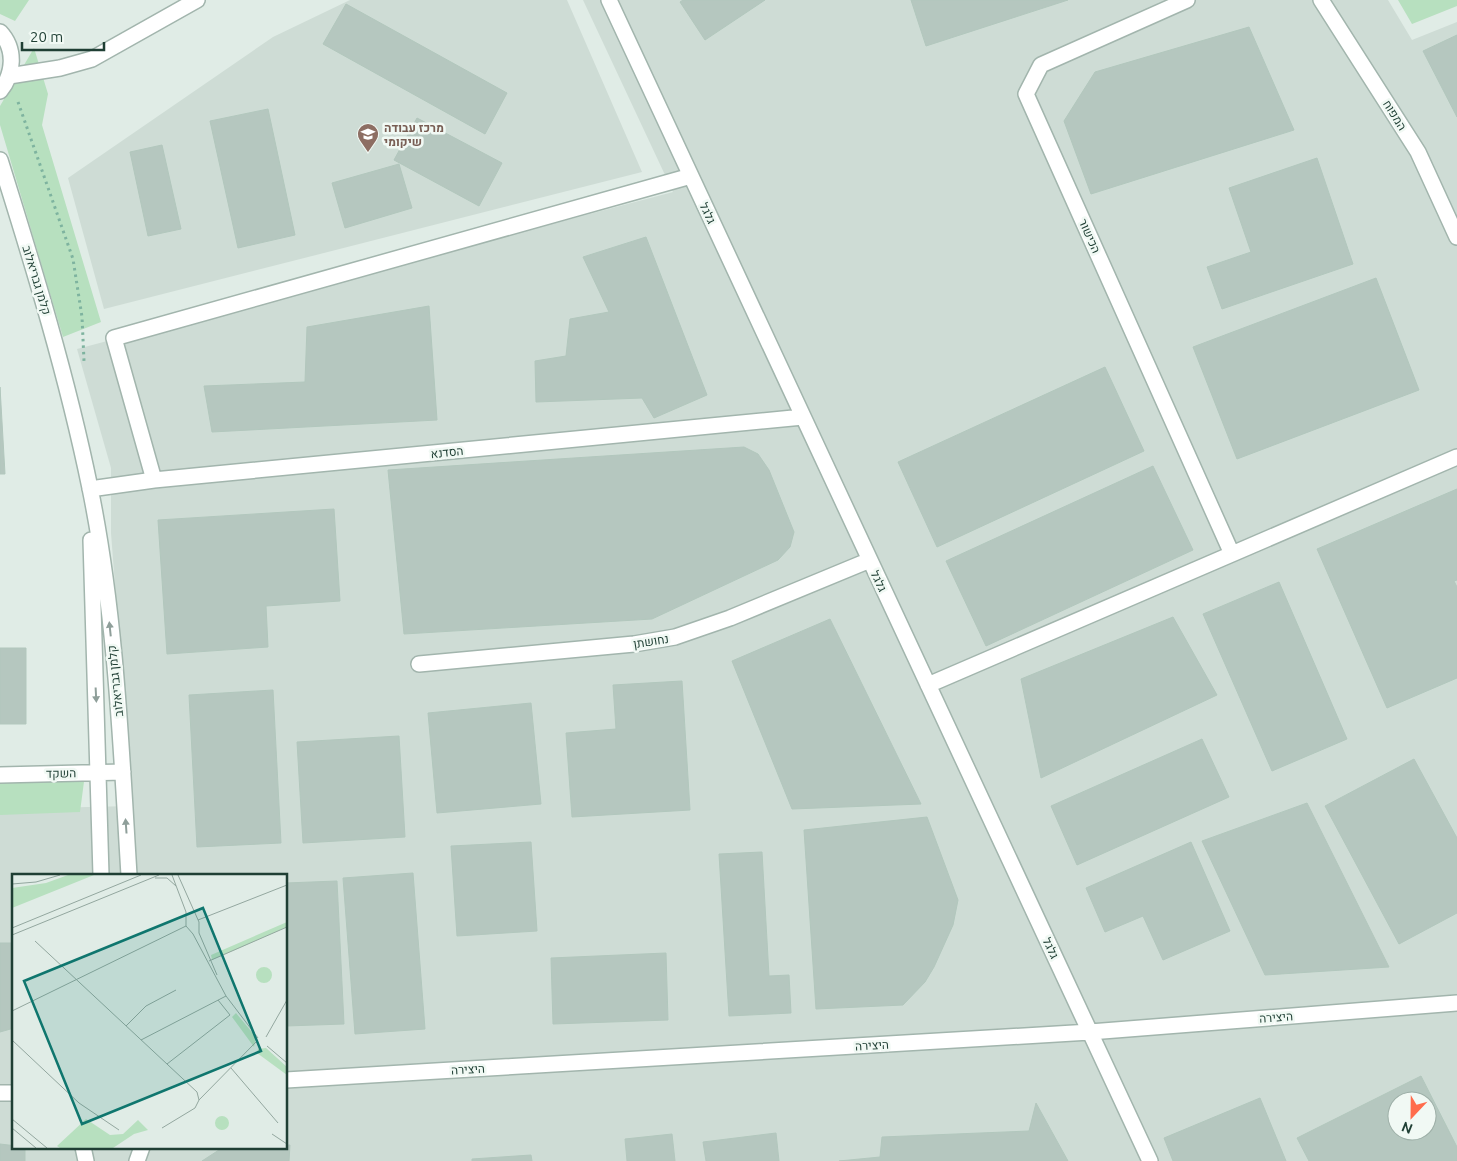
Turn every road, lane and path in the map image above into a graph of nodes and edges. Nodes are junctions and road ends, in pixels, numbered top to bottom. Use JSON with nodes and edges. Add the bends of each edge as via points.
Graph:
{"nodes":[{"id":1,"x":197,"y":0,"type":"edge"},
{"id":2,"x":609,"y":0,"type":"edge"},
{"id":3,"x":1187,"y":0,"type":"edge"},
{"id":4,"x":1321,"y":0,"type":"edge"},
{"id":5,"x":0,"y":32,"type":"edge"},
{"id":6,"x":9,"y":76,"type":"junction"},
{"id":7,"x":0,"y":91,"type":"edge"},
{"id":8,"x":0,"y":160,"type":"edge"},
{"id":9,"x":691,"y":176,"type":"junction"},
{"id":10,"x":1457,"y":237,"type":"edge"},
{"id":11,"x":84,"y":364,"type":"dead end"},
{"id":12,"x":803,"y":417,"type":"junction"},
{"id":13,"x":1457,"y":457,"type":"edge"},
{"id":14,"x":154,"y":480,"type":"junction"},
{"id":15,"x":90,"y":489,"type":"junction"},
{"id":16,"x":1232,"y":554,"type":"junction"},
{"id":17,"x":870,"y":560,"type":"junction"},
{"id":18,"x":419,"y":664,"type":"dead end"},
{"id":19,"x":928,"y":685,"type":"junction"},
{"id":20,"x":99,"y":772,"type":"junction"},
{"id":21,"x":123,"y":772,"type":"junction"},
{"id":22,"x":0,"y":775,"type":"edge"},
{"id":23,"x":101,"y":874,"type":"edge"},
{"id":24,"x":129,"y":874,"type":"edge"},
{"id":25,"x":1457,"y":1003,"type":"edge"},
{"id":26,"x":1090,"y":1032,"type":"junction"},
{"id":27,"x":288,"y":1080,"type":"edge"},
{"id":28,"x":83,"y":1148,"type":"edge"},
{"id":29,"x":142,"y":1148,"type":"edge"},
{"id":30,"x":86,"y":1161,"type":"edge"},
{"id":31,"x":137,"y":1161,"type":"edge"},
{"id":32,"x":1150,"y":1161,"type":"edge"}],
"edges":[{"from":1,"to":6,"type":"street","via":[[92,59]]},
{"from":2,"to":9,"type":"street","name":"גלגל"},
{"from":3,"to":16,"type":"street","name":"הכישור","via":[[1041,65],[1026,94]]},
{"from":4,"to":10,"type":"street","name":"המפוח","via":[[1418,152]]},
{"from":5,"to":6,"type":"street","via":[[11,56]]},
{"from":6,"to":7,"type":"street"},
{"from":6,"to":11,"type":"path","via":[[73,259],[82,316]]},
{"from":8,"to":15,"type":"street","name":"קלמן גבריאלוב","via":[[46,307]]},
{"from":9,"to":12,"type":"street","name":"גלגל"},
{"from":9,"to":14,"type":"street","via":[[114,338]]},
{"from":12,"to":14,"type":"street","name":"הסדנא"},
{"from":12,"to":17,"type":"street","name":"גלגל"},
{"from":13,"to":16,"type":"street"},
{"from":14,"to":15,"type":"street","name":"הסדנא"},
{"from":15,"to":20,"type":"street","name":"קלמן גבריאלוב","one_way":true},
{"from":21,"to":15,"type":"street","name":"קלמן גבריאלוב","one_way":true,"via":[[105,580]]},
{"from":16,"to":19,"type":"street"},
{"from":17,"to":18,"type":"street","name":"נחושתן","via":[[730,618],[675,637],[634,644]]},
{"from":17,"to":19,"type":"street","name":"גלגל"},
{"from":19,"to":26,"type":"street","name":"גלגל"},
{"from":20,"to":21,"type":"street","name":"השקד"},
{"from":20,"to":22,"type":"street","name":"השקד"},
{"from":20,"to":23,"type":"street","name":"קלמן גבריאלוב"},
{"from":24,"to":21,"type":"street","name":"קלמן גבריאלוב","one_way":true},
{"from":25,"to":26,"type":"street","name":"היצירה"},
{"from":26,"to":27,"type":"street","name":"היצירה"},
{"from":26,"to":32,"type":"street","name":"גלגל"},
{"from":28,"to":30,"type":"street"},
{"from":29,"to":31,"type":"street"}]}
